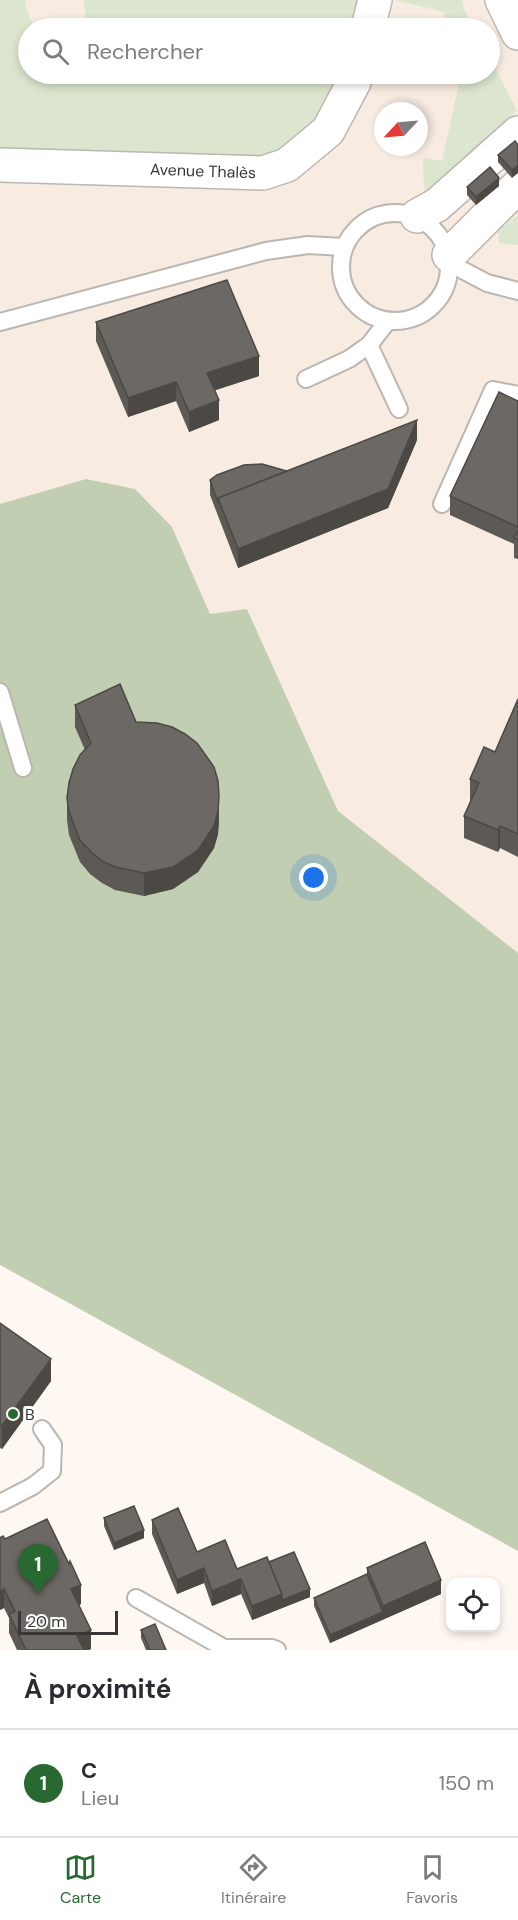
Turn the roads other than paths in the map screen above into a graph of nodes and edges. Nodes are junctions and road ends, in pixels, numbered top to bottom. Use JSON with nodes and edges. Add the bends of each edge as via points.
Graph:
{"nodes":[{"id":1,"x":375,"y":0,"type":"edge"},
{"id":2,"x":502,"y":0,"type":"edge"},
{"id":3,"x":370,"y":18,"type":"edge"},
{"id":4,"x":518,"y":33,"type":"edge"},
{"id":5,"x":353,"y":84,"type":"edge"},
{"id":6,"x":518,"y":133,"type":"edge"},
{"id":7,"x":0,"y":165,"type":"edge"},
{"id":8,"x":518,"y":186,"type":"edge"},
{"id":9,"x":417,"y":216,"type":"junction"},
{"id":10,"x":343,"y":247,"type":"junction"},
{"id":11,"x":450,"y":259,"type":"junction"},
{"id":12,"x":518,"y":291,"type":"edge"},
{"id":13,"x":0,"y":322,"type":"edge"},
{"id":14,"x":387,"y":322,"type":"junction"},
{"id":15,"x":369,"y":345,"type":"junction"},
{"id":16,"x":306,"y":379,"type":"dead end"},
{"id":17,"x":518,"y":395,"type":"edge"},
{"id":18,"x":399,"y":409,"type":"dead end"},
{"id":19,"x":442,"y":504,"type":"dead end"},
{"id":20,"x":0,"y":692,"type":"edge"},
{"id":21,"x":23,"y":768,"type":"dead end"},
{"id":22,"x":42,"y":1429,"type":"dead end"},
{"id":23,"x":0,"y":1503,"type":"edge"},
{"id":24,"x":136,"y":1598,"type":"dead end"},
{"id":25,"x":277,"y":1650,"type":"edge"}],
"edges":[{"from":1,"to":3,"type":"street"},
{"from":2,"to":4,"type":"street"},
{"from":5,"to":7,"type":"street","name":"Avenue Thalès","via":[[328,131],[287,165],[263,173]]},
{"from":6,"to":9,"type":"street","via":[[437,205]]},
{"from":8,"to":11,"type":"street"},
{"from":9,"to":10,"type":"lane","via":[[394,212],[363,222]]},
{"from":9,"to":11,"type":"lane","via":[[438,231]]},
{"from":10,"to":13,"type":"lane","via":[[308,245],[266,251]]},
{"from":10,"to":14,"type":"lane","via":[[341,280],[357,308]]},
{"from":11,"to":12,"type":"lane","via":[[488,283]]},
{"from":11,"to":14,"type":"lane","via":[[443,296],[419,318]]},
{"from":14,"to":15,"type":"lane"},
{"from":15,"to":16,"type":"lane"},
{"from":15,"to":18,"type":"lane"},
{"from":17,"to":19,"type":"lane","via":[[493,390]]},
{"from":20,"to":21,"type":"lane"},
{"from":22,"to":23,"type":"lane","via":[[53,1445],[52,1471]]},
{"from":24,"to":25,"type":"lane","via":[[224,1648]]}]}
